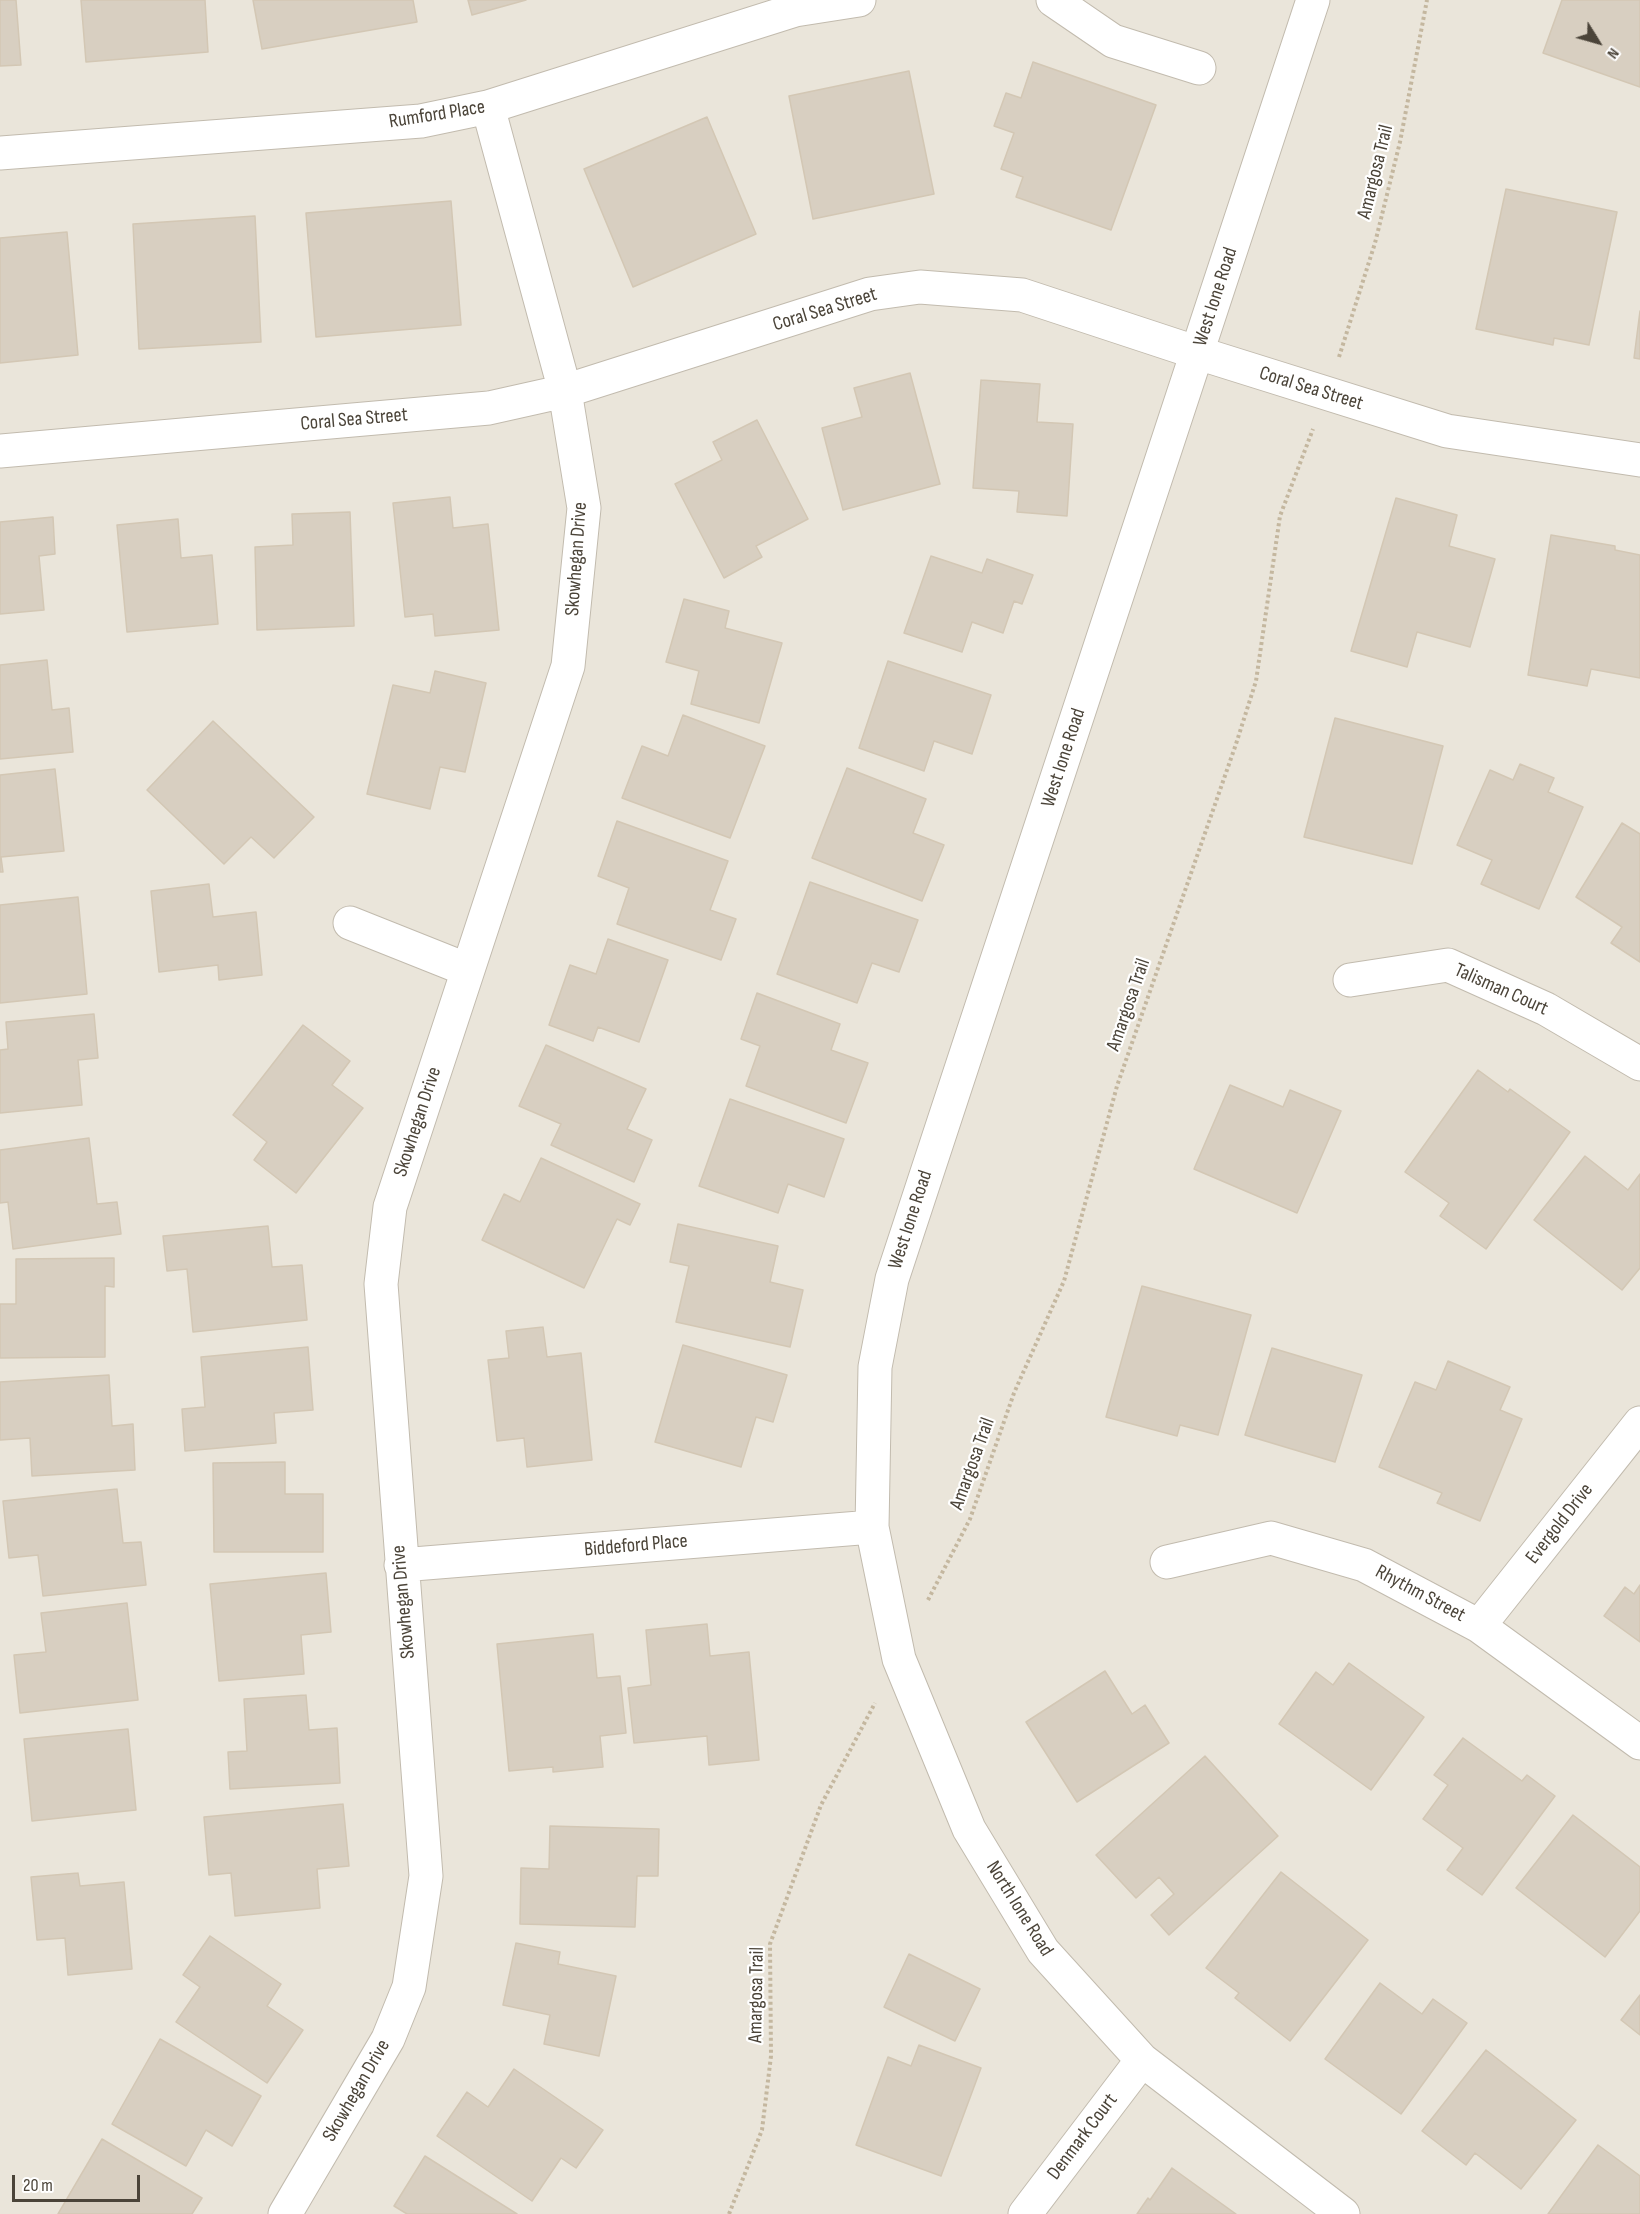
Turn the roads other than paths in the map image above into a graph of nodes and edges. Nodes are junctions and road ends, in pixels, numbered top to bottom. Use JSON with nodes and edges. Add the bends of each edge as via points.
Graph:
{"nodes":[{"id":1,"x":859,"y":0,"type":"edge"},
{"id":2,"x":1053,"y":0,"type":"edge"},
{"id":3,"x":1313,"y":0,"type":"edge"},
{"id":4,"x":1199,"y":68,"type":"dead end"},
{"id":5,"x":488,"y":107,"type":"junction"},
{"id":6,"x":0,"y":153,"type":"edge"},
{"id":7,"x":1198,"y":353,"type":"junction"},
{"id":8,"x":565,"y":391,"type":"junction"},
{"id":9,"x":0,"y":451,"type":"edge"},
{"id":10,"x":1640,"y":460,"type":"edge"},
{"id":11,"x":350,"y":922,"type":"dead end"},
{"id":12,"x":468,"y":970,"type":"junction"},
{"id":13,"x":1350,"y":980,"type":"dead end"},
{"id":14,"x":1640,"y":1064,"type":"edge"},
{"id":15,"x":1640,"y":1423,"type":"edge"},
{"id":16,"x":872,"y":1527,"type":"junction"},
{"id":17,"x":1167,"y":1562,"type":"dead end"},
{"id":18,"x":401,"y":1565,"type":"junction"},
{"id":19,"x":1479,"y":1626,"type":"junction"},
{"id":20,"x":1640,"y":1743,"type":"edge"},
{"id":21,"x":1142,"y":2060,"type":"junction"},
{"id":22,"x":285,"y":2214,"type":"edge"},
{"id":23,"x":1025,"y":2214,"type":"edge"},
{"id":24,"x":1343,"y":2214,"type":"edge"}],
"edges":[{"from":1,"to":5,"type":"street","name":"Rumford Place","via":[[795,10]]},
{"from":2,"to":4,"type":"street","via":[[1113,41]]},
{"from":3,"to":7,"type":"street","name":"West Ione Road"},
{"from":5,"to":6,"type":"street","name":"Rumford Place","via":[[421,122]]},
{"from":5,"to":8,"type":"street","name":"Skowhegan Drive"},
{"from":7,"to":8,"type":"street","name":"Coral Sea Street","via":[[1022,295],[920,286],[870,294]]},
{"from":7,"to":10,"type":"street","name":"Coral Sea Street","via":[[1447,431]]},
{"from":7,"to":16,"type":"street","name":"West Ione Road","via":[[892,1279],[875,1367]]},
{"from":8,"to":9,"type":"street","name":"Coral Sea Street","via":[[489,408]]},
{"from":8,"to":12,"type":"street","name":"Skowhegan Drive","via":[[584,508],[568,666]]},
{"from":11,"to":12,"type":"street"},
{"from":12,"to":18,"type":"street","name":"Skowhegan Drive","via":[[390,1207],[381,1284]]},
{"from":13,"to":14,"type":"street","name":"Talisman Court","via":[[1448,965],[1546,1009]]},
{"from":15,"to":19,"type":"street","name":"Evergold Drive"},
{"from":16,"to":18,"type":"street","name":"Biddeford Place"},
{"from":16,"to":21,"type":"street","name":"North Ione Road","via":[[899,1659],[969,1829],[1043,1951]]},
{"from":17,"to":19,"type":"street","name":"Rhythm Street","via":[[1271,1538],[1364,1565]]},
{"from":18,"to":22,"type":"street","name":"Skowhegan Drive","via":[[426,1876],[409,1987],[388,2039]]},
{"from":19,"to":20,"type":"street","name":"Rhythm Street"},
{"from":21,"to":23,"type":"street","name":"Denmark Court"},
{"from":21,"to":24,"type":"street","name":"North Ione Road"}]}
